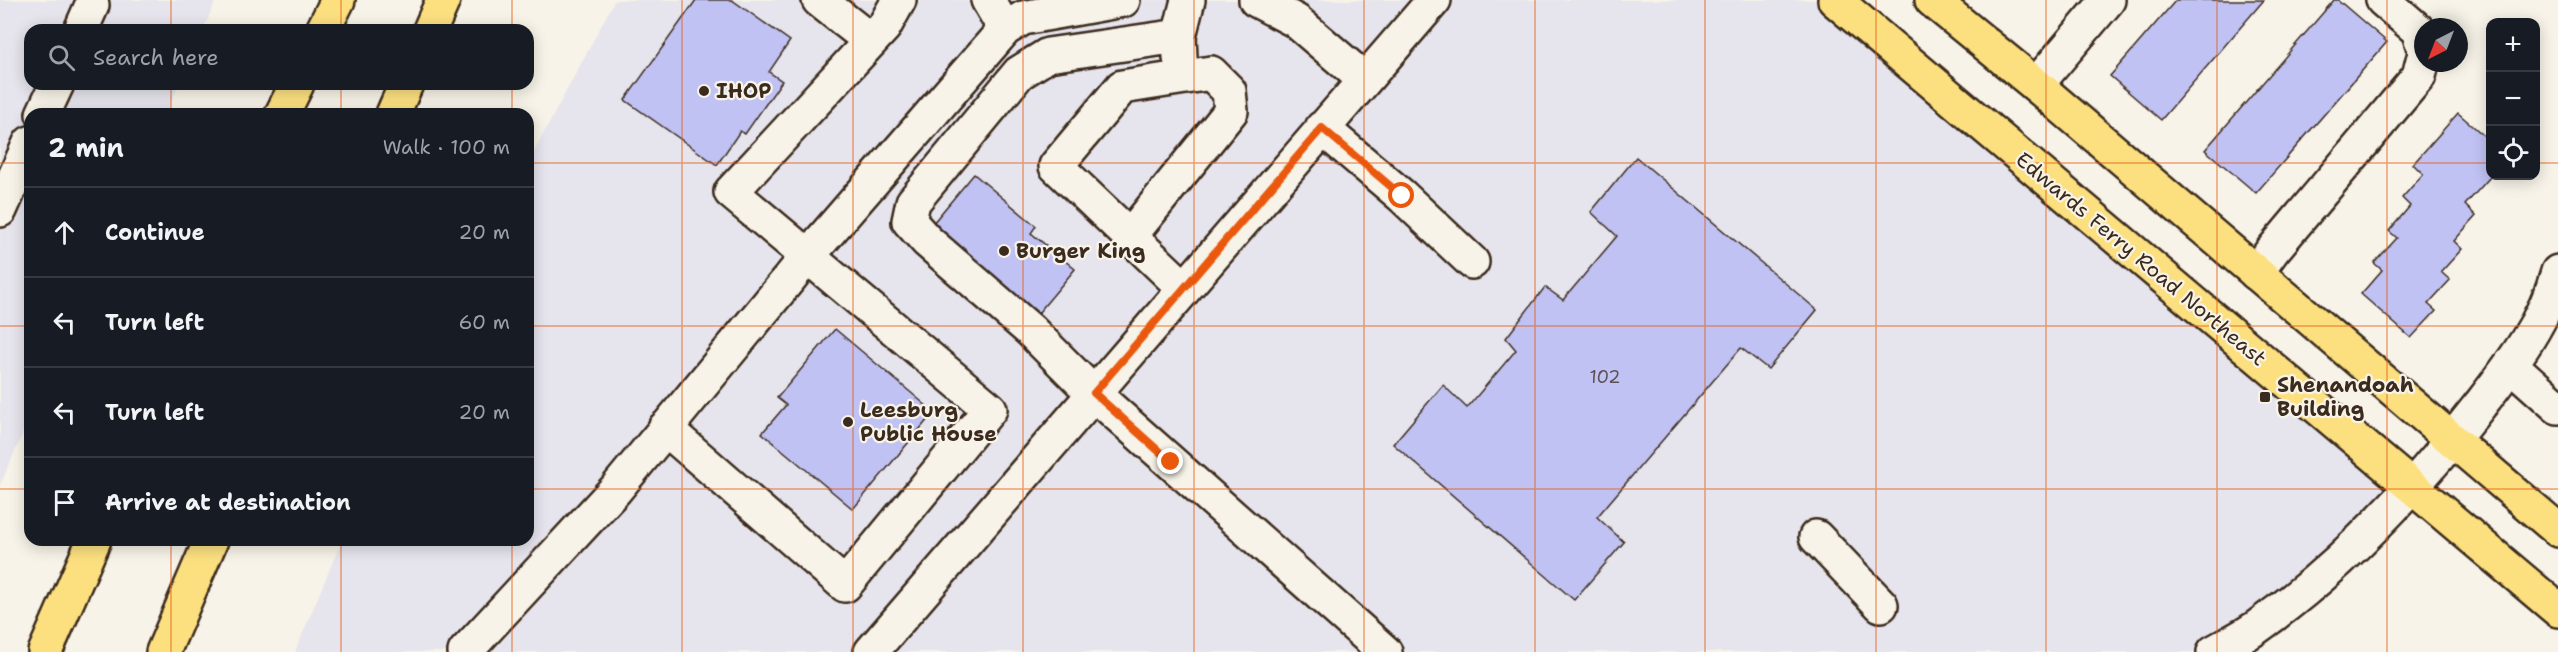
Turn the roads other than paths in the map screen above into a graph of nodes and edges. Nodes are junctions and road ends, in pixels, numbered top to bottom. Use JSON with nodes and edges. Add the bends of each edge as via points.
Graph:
{"nodes":[{"id":1,"x":338,"y":0,"type":"edge"},
{"id":2,"x":443,"y":0,"type":"edge"},
{"id":3,"x":819,"y":0,"type":"edge"},
{"id":4,"x":898,"y":0,"type":"edge"},
{"id":5,"x":988,"y":0,"type":"edge"},
{"id":6,"x":1188,"y":0,"type":"edge"},
{"id":7,"x":1256,"y":0,"type":"edge"},
{"id":8,"x":1434,"y":0,"type":"edge"},
{"id":9,"x":1835,"y":0,"type":"edge"},
{"id":10,"x":1932,"y":0,"type":"edge"},
{"id":11,"x":2108,"y":0,"type":"edge"},
{"id":12,"x":2383,"y":0,"type":"edge"},
{"id":13,"x":1104,"y":2,"type":"edge"},
{"id":14,"x":326,"y":24,"type":"edge"},
{"id":15,"x":433,"y":24,"type":"edge"},
{"id":16,"x":2414,"y":27,"type":"edge"},
{"id":17,"x":1005,"y":29,"type":"junction"},
{"id":18,"x":1179,"y":36,"type":"junction"},
{"id":19,"x":871,"y":41,"type":"junction"},
{"id":20,"x":2420,"y":72,"type":"edge"},
{"id":21,"x":1182,"y":78,"type":"junction"},
{"id":22,"x":1365,"y":80,"type":"junction"},
{"id":23,"x":2037,"y":85,"type":"junction"},
{"id":24,"x":54,"y":90,"type":"edge"},
{"id":25,"x":294,"y":90,"type":"edge"},
{"id":26,"x":403,"y":90,"type":"edge"},
{"id":27,"x":46,"y":108,"type":"edge"},
{"id":28,"x":285,"y":108,"type":"edge"},
{"id":29,"x":396,"y":108,"type":"edge"},
{"id":30,"x":1322,"y":128,"type":"junction"},
{"id":31,"x":24,"y":156,"type":"edge"},
{"id":32,"x":0,"y":210,"type":"edge"},
{"id":33,"x":1130,"y":236,"type":"junction"},
{"id":34,"x":807,"y":257,"type":"junction"},
{"id":35,"x":1472,"y":262,"type":"dead end"},
{"id":36,"x":2558,"y":272,"type":"edge"},
{"id":37,"x":2256,"y":273,"type":"junction"},
{"id":38,"x":1184,"y":288,"type":"junction"},
{"id":39,"x":2511,"y":365,"type":"junction"},
{"id":40,"x":1094,"y":393,"type":"junction"},
{"id":41,"x":2558,"y":407,"type":"edge"},
{"id":42,"x":665,"y":428,"type":"junction"},
{"id":43,"x":2453,"y":440,"type":"junction"},
{"id":44,"x":2412,"y":487,"type":"junction"},
{"id":45,"x":2558,"y":530,"type":"edge"},
{"id":46,"x":1816,"y":537,"type":"dead end"},
{"id":47,"x":91,"y":546,"type":"edge"},
{"id":48,"x":208,"y":546,"type":"edge"},
{"id":49,"x":1881,"y":605,"type":"dead end"},
{"id":50,"x":2558,"y":610,"type":"edge"},
{"id":51,"x":1365,"y":646,"type":"edge"},
{"id":52,"x":45,"y":652,"type":"edge"},
{"id":53,"x":163,"y":652,"type":"edge"},
{"id":54,"x":465,"y":652,"type":"edge"},
{"id":55,"x":872,"y":652,"type":"edge"},
{"id":56,"x":2214,"y":652,"type":"edge"}],
"edges":[{"from":1,"to":14,"type":"main road"},
{"from":2,"to":15,"type":"main road"},
{"from":3,"to":19,"type":"street"},
{"from":4,"to":19,"type":"street","via":[[884,27]]},
{"from":5,"to":17,"type":"street"},
{"from":6,"to":18,"type":"street"},
{"from":7,"to":22,"type":"street","via":[[1296,21]]},
{"from":8,"to":22,"type":"street"},
{"from":9,"to":44,"type":"main road","name":"Edwards Ferry Road Northeast"},
{"from":10,"to":23,"type":"main road"},
{"from":11,"to":23,"type":"street"},
{"from":12,"to":16,"type":"street"},
{"from":13,"to":17,"type":"street","via":[[1023,18]]},
{"from":17,"to":34,"type":"street"},
{"from":18,"to":21,"type":"street"},
{"from":18,"to":40,"type":"street","via":[[1048,55],[1019,73],[913,202],[909,221],[927,241],[1030,330]]},
{"from":19,"to":34,"type":"street","via":[[731,192]]},
{"from":20,"to":37,"type":"street"},
{"from":21,"to":33,"type":"street","via":[[1211,73],[1229,91],[1231,111]]},
{"from":21,"to":33,"type":"street","via":[[1122,87],[1056,166]]},
{"from":22,"to":30,"type":"street"},
{"from":23,"to":37,"type":"main road"},
{"from":24,"to":27,"type":"street"},
{"from":25,"to":28,"type":"main road"},
{"from":26,"to":29,"type":"main road"},
{"from":30,"to":35,"type":"street"},
{"from":30,"to":38,"type":"street"},
{"from":31,"to":32,"type":"street"},
{"from":33,"to":38,"type":"street"},
{"from":34,"to":42,"type":"street"},
{"from":34,"to":42,"type":"street","via":[[990,409],[845,585]]},
{"from":36,"to":39,"type":"street","via":[[2548,304]]},
{"from":37,"to":43,"type":"main road"},
{"from":38,"to":40,"type":"street"},
{"from":39,"to":41,"type":"street"},
{"from":39,"to":43,"type":"street"},
{"from":40,"to":51,"type":"street"},
{"from":40,"to":55,"type":"street"},
{"from":42,"to":54,"type":"street","via":[[616,489]]},
{"from":43,"to":44,"type":"street"},
{"from":43,"to":45,"type":"main road"},
{"from":44,"to":50,"type":"main road","name":"Edwards Ferry Road Northeast"},
{"from":44,"to":56,"type":"street","via":[[2329,571],[2260,626]]},
{"from":46,"to":49,"type":"street"},
{"from":47,"to":52,"type":"main road"},
{"from":48,"to":53,"type":"main road"}]}
